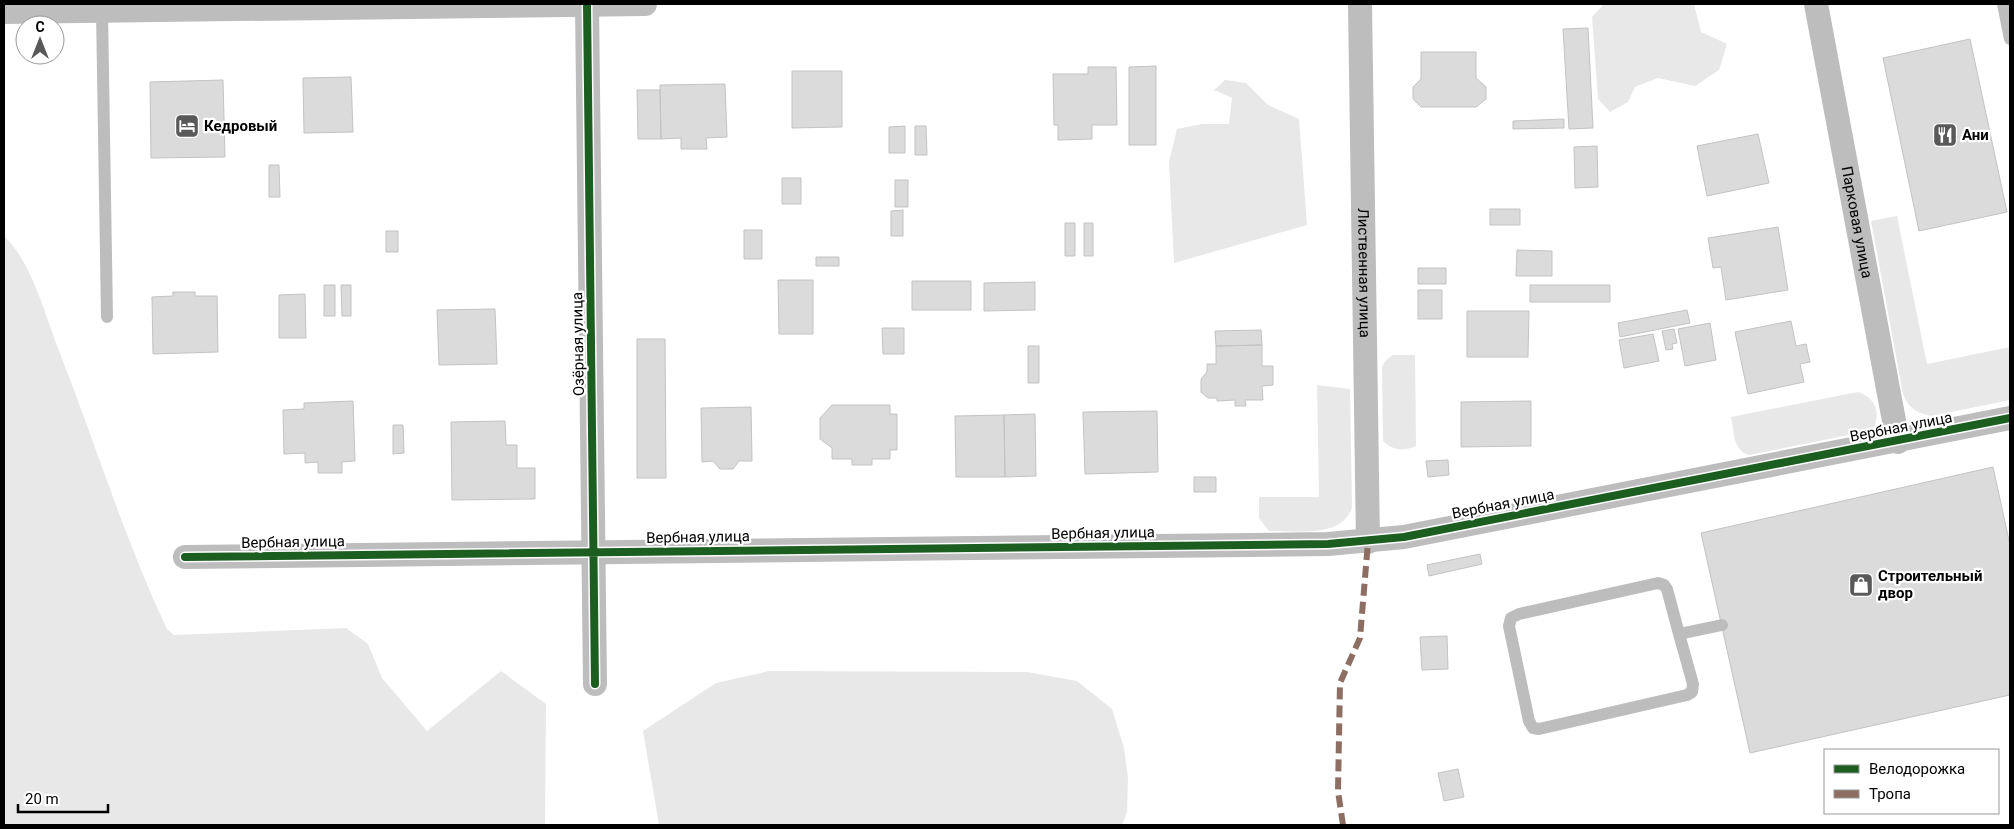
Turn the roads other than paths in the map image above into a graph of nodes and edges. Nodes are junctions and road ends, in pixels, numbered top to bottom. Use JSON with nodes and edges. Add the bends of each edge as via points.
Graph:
{"nodes":[{"id":1,"x":587,"y":4,"type":"edge"},
{"id":2,"x":645,"y":4,"type":"edge"},
{"id":3,"x":1360,"y":4,"type":"edge"},
{"id":4,"x":1816,"y":4,"type":"edge"},
{"id":5,"x":2004,"y":4,"type":"edge"},
{"id":6,"x":102,"y":11,"type":"junction"},
{"id":7,"x":4,"y":12,"type":"edge"},
{"id":8,"x":2010,"y":38,"type":"edge"},
{"id":9,"x":107,"y":317,"type":"dead end"},
{"id":10,"x":2010,"y":418,"type":"edge"},
{"id":11,"x":1898,"y":442,"type":"junction"},
{"id":12,"x":1368,"y":542,"type":"junction"},
{"id":13,"x":595,"y":552,"type":"junction"},
{"id":14,"x":184,"y":557,"type":"dead end"},
{"id":15,"x":1722,"y":625,"type":"dead end"},
{"id":16,"x":1679,"y":634,"type":"junction"},
{"id":17,"x":595,"y":684,"type":"dead end"}],
"edges":[{"from":1,"to":2,"type":"street"},
{"from":1,"to":6,"type":"street"},
{"from":1,"to":13,"type":"street","name":"Озёрная улица"},
{"from":3,"to":12,"type":"street","name":"Лиственная улица"},
{"from":4,"to":11,"type":"street","name":"Парковая улица"},
{"from":5,"to":8,"type":"lane"},
{"from":6,"to":7,"type":"street"},
{"from":6,"to":9,"type":"lane"},
{"from":10,"to":11,"type":"street","name":"Вербная улица"},
{"from":11,"to":12,"type":"street","name":"Вербная улица"},
{"from":12,"to":13,"type":"street","name":"Вербная улица"},
{"from":13,"to":14,"type":"street","name":"Вербная улица"},
{"from":13,"to":17,"type":"street","name":"Озёрная улица"},
{"from":15,"to":16,"type":"lane"},
{"from":16,"to":16,"type":"lane","via":[[1693,684],[1692,692],[1533,728],[1509,626],[1511,618],[1658,583],[1667,589]]}]}
